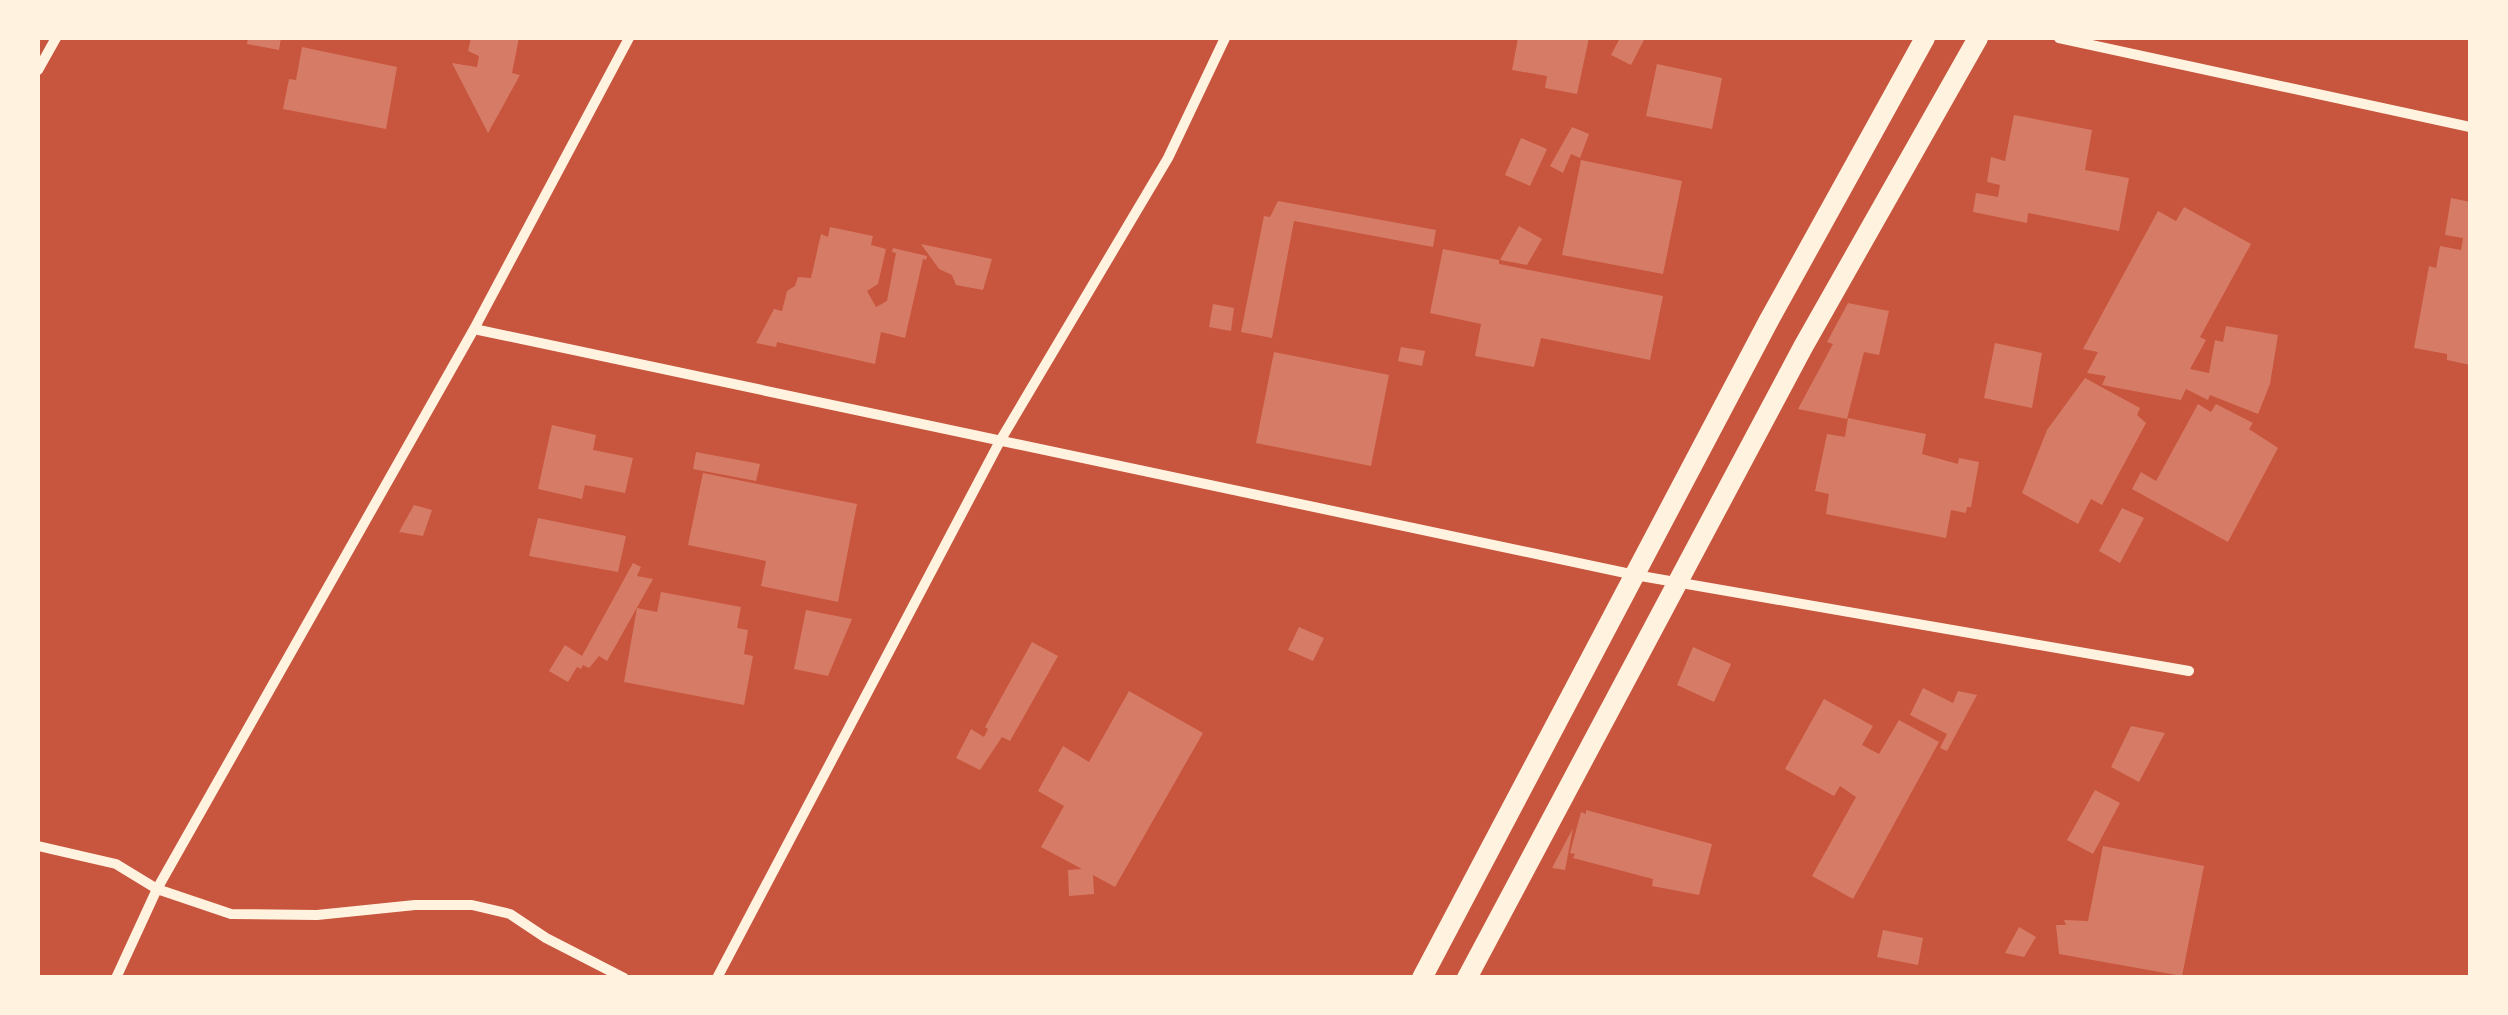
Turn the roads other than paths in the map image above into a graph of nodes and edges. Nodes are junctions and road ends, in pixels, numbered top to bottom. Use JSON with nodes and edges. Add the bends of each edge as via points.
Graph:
{"nodes":[{"id":1,"x":56,"y":38,"type":"edge"},
{"id":2,"x":629,"y":38,"type":"edge"},
{"id":3,"x":1225,"y":38,"type":"edge"},
{"id":4,"x":1925,"y":38,"type":"edge"},
{"id":5,"x":1978,"y":38,"type":"edge"},
{"id":6,"x":2059,"y":38,"type":"edge"},
{"id":7,"x":38,"y":70,"type":"edge"},
{"id":8,"x":2470,"y":127,"type":"edge"},
{"id":9,"x":474,"y":330,"type":"junction"},
{"id":10,"x":1000,"y":441,"type":"junction"},
{"id":11,"x":1635,"y":575,"type":"junction"},
{"id":12,"x":1680,"y":583,"type":"junction"},
{"id":13,"x":2190,"y":672,"type":"dead end"},
{"id":14,"x":38,"y":846,"type":"edge"},
{"id":15,"x":157,"y":889,"type":"junction"},
{"id":16,"x":116,"y":978,"type":"edge"},
{"id":17,"x":624,"y":978,"type":"edge"},
{"id":18,"x":717,"y":978,"type":"edge"},
{"id":19,"x":1422,"y":978,"type":"edge"},
{"id":20,"x":1467,"y":978,"type":"edge"}],
"edges":[{"from":1,"to":7,"type":"street"},
{"from":2,"to":9,"type":"street"},
{"from":3,"to":10,"type":"street","via":[[1168,158]]},
{"from":4,"to":11,"type":"main road"},
{"from":5,"to":12,"type":"main road"},
{"from":6,"to":8,"type":"street"},
{"from":9,"to":10,"type":"street"},
{"from":9,"to":15,"type":"street"},
{"from":10,"to":11,"type":"street"},
{"from":10,"to":18,"type":"street"},
{"from":11,"to":12,"type":"street"},
{"from":11,"to":19,"type":"main road"},
{"from":12,"to":13,"type":"street"},
{"from":12,"to":20,"type":"main road"},
{"from":14,"to":15,"type":"street","via":[[116,864]]},
{"from":15,"to":16,"type":"street"},
{"from":15,"to":17,"type":"street","via":[[231,914],[472,905],[510,914]]}]}
